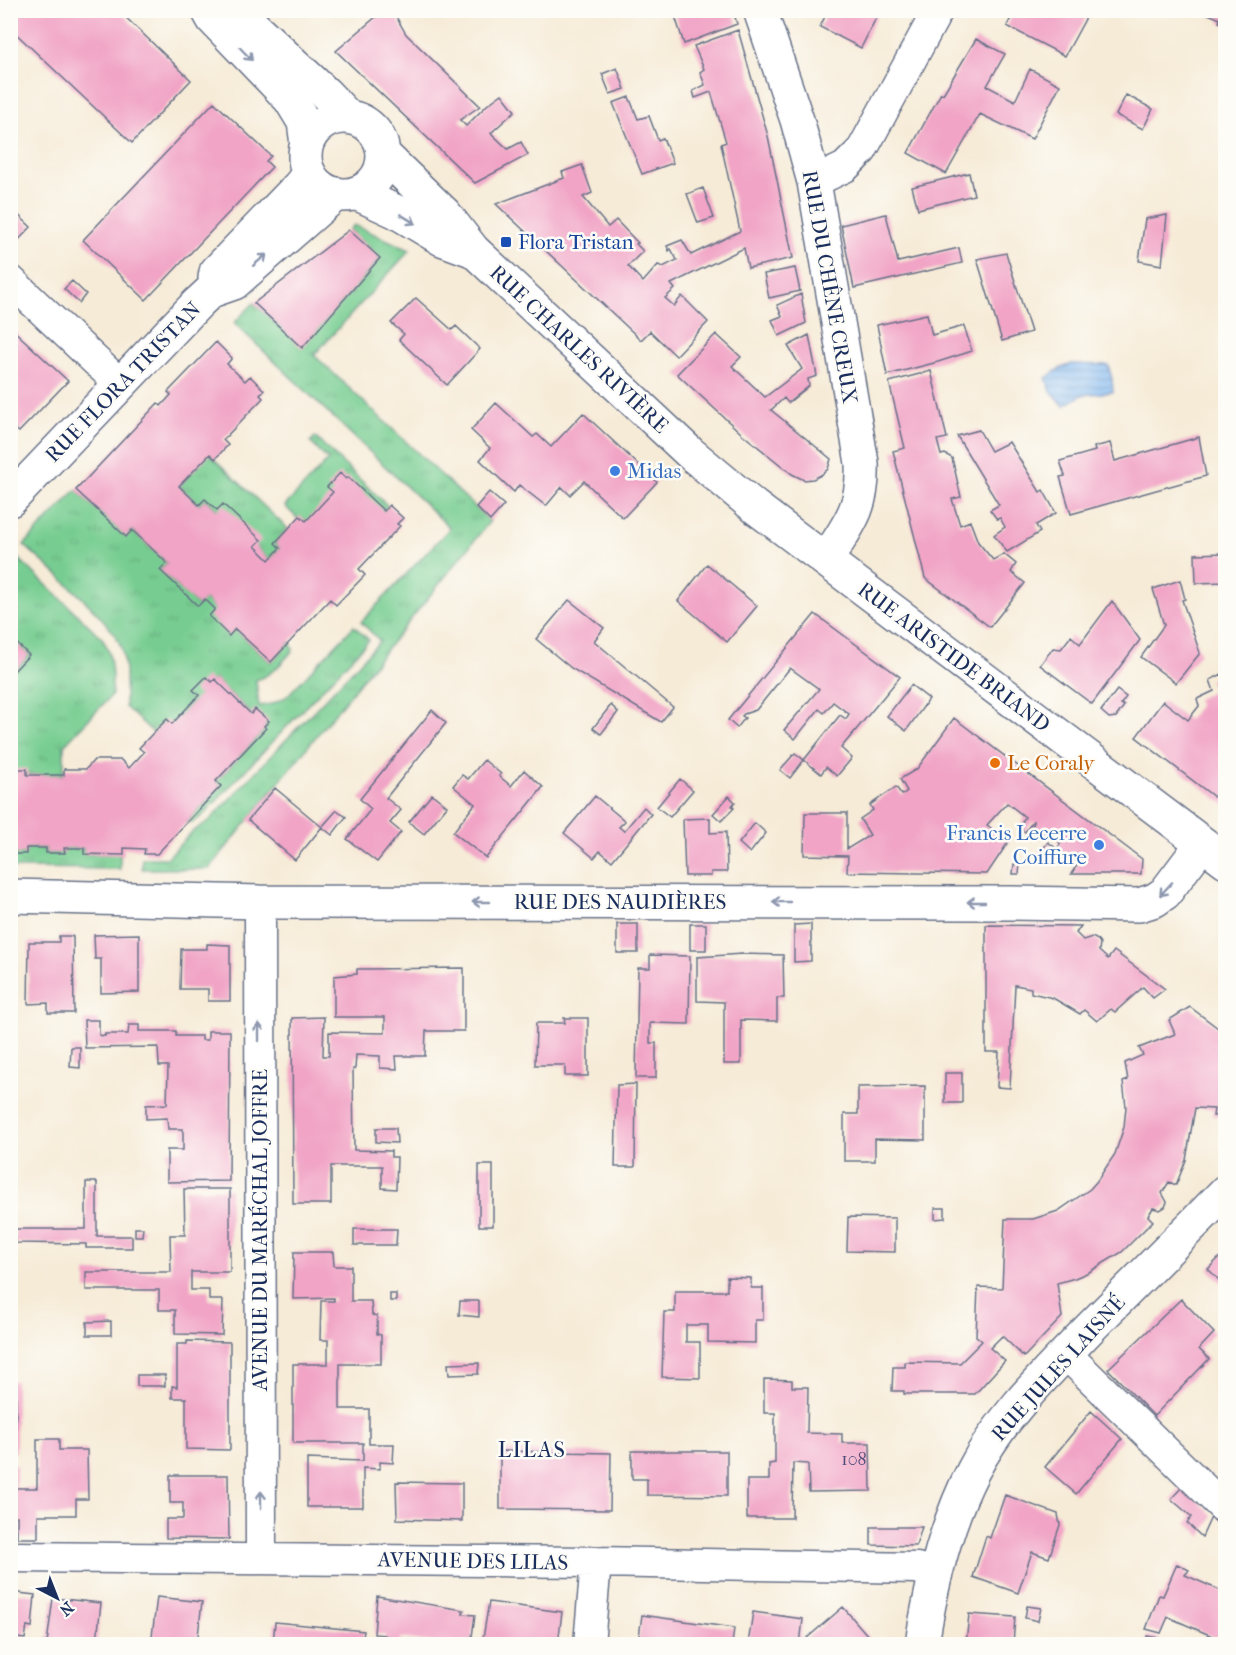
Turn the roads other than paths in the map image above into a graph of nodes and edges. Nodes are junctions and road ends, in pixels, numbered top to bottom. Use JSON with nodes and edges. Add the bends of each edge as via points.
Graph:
{"nodes":[{"id":1,"x":208,"y":10,"type":"edge"},
{"id":2,"x":236,"y":10,"type":"edge"},
{"id":3,"x":760,"y":10,"type":"edge"},
{"id":4,"x":938,"y":10,"type":"edge"},
{"id":5,"x":348,"y":117,"type":"junction"},
{"id":6,"x":384,"y":155,"type":"junction"},
{"id":7,"x":308,"y":158,"type":"junction"},
{"id":8,"x":814,"y":182,"type":"junction"},
{"id":9,"x":346,"y":193,"type":"junction"},
{"id":10,"x":473,"y":250,"type":"junction"},
{"id":11,"x":10,"y":280,"type":"edge"},
{"id":12,"x":211,"y":291,"type":"junction"},
{"id":13,"x":120,"y":384,"type":"junction"},
{"id":14,"x":10,"y":500,"type":"edge"},
{"id":15,"x":826,"y":560,"type":"junction"},
{"id":16,"x":1214,"y":852,"type":"edge"},
{"id":17,"x":10,"y":896,"type":"edge"},
{"id":18,"x":260,"y":902,"type":"junction"},
{"id":19,"x":1226,"y":1191,"type":"edge"},
{"id":20,"x":1065,"y":1354,"type":"junction"},
{"id":21,"x":1226,"y":1510,"type":"edge"},
{"id":22,"x":10,"y":1557,"type":"edge"},
{"id":23,"x":261,"y":1559,"type":"junction"},
{"id":24,"x":596,"y":1562,"type":"junction"},
{"id":25,"x":935,"y":1574,"type":"junction"},
{"id":26,"x":589,"y":1644,"type":"edge"},
{"id":27,"x":922,"y":1644,"type":"edge"}],
"edges":[{"from":1,"to":7,"type":"street","one_way":true,"via":[[290,99],[304,122]]},
{"from":2,"to":5,"type":"street","name":"RUE CHARLES RIVIÈRE"},
{"from":3,"to":8,"type":"street","name":"RUE DU CHÊNE CREUX"},
{"from":4,"to":8,"type":"street","via":[[862,150],[846,167]]},
{"from":5,"to":6,"type":"street","name":"RUE CHARLES RIVIÈRE","via":[[369,125],[382,144]]},
{"from":5,"to":7,"type":"street","via":[[335,118],[314,132]]},
{"from":6,"to":9,"type":"street","via":[[376,179],[367,188]]},
{"from":6,"to":10,"type":"street","name":"RUE CHARLES RIVIÈRE","via":[[445,214]]},
{"from":7,"to":9,"type":"street","name":"RUE CHARLES RIVIÈRE","via":[[316,182],[325,189]]},
{"from":7,"to":12,"type":"street","name":"RUE FLORA TRISTAN","via":[[300,185],[216,272]]},
{"from":8,"to":15,"type":"street","name":"RUE DU CHÊNE CREUX","via":[[863,486],[850,523]]},
{"from":9,"to":10,"type":"street","name":"RUE CHARLES RIVIÈRE","one_way":true,"via":[[397,212],[442,239]]},
{"from":12,"to":9,"type":"street","name":"RUE FLORA TRISTAN","one_way":true,"via":[[234,282]]},
{"from":10,"to":15,"type":"street","name":"RUE CHARLES RIVIÈRE","via":[[690,453]]},
{"from":11,"to":13,"type":"street"},
{"from":12,"to":13,"type":"street","name":"RUE FLORA TRISTAN"},
{"from":13,"to":14,"type":"street","name":"RUE FLORA TRISTAN"},
{"from":15,"to":16,"type":"street","name":"RUE ARISTIDE BRIAND"},
{"from":16,"to":18,"type":"street","name":"RUE DES NAUDIÈRES","one_way":true,"via":[[1165,893],[1139,905]]},
{"from":17,"to":18,"type":"street","name":"RUE DES NAUDIÈRES"},
{"from":23,"to":18,"type":"street","name":"AVENUE DU MARÉCHAL JOFFRE","one_way":true},
{"from":19,"to":20,"type":"street","name":"RUE JULES LAISNÉ"},
{"from":20,"to":21,"type":"street"},
{"from":20,"to":25,"type":"street","name":"RUE JULES LAISNÉ","via":[[1012,1413],[973,1471]]},
{"from":22,"to":23,"type":"street","name":"AVENUE DES LILAS"},
{"from":23,"to":24,"type":"street","name":"AVENUE DES LILAS"},
{"from":24,"to":25,"type":"street","name":"AVENUE DES LILAS","via":[[917,1569]]},
{"from":24,"to":26,"type":"street"},
{"from":25,"to":27,"type":"street","name":"RUE JULES LAISNÉ"}]}
